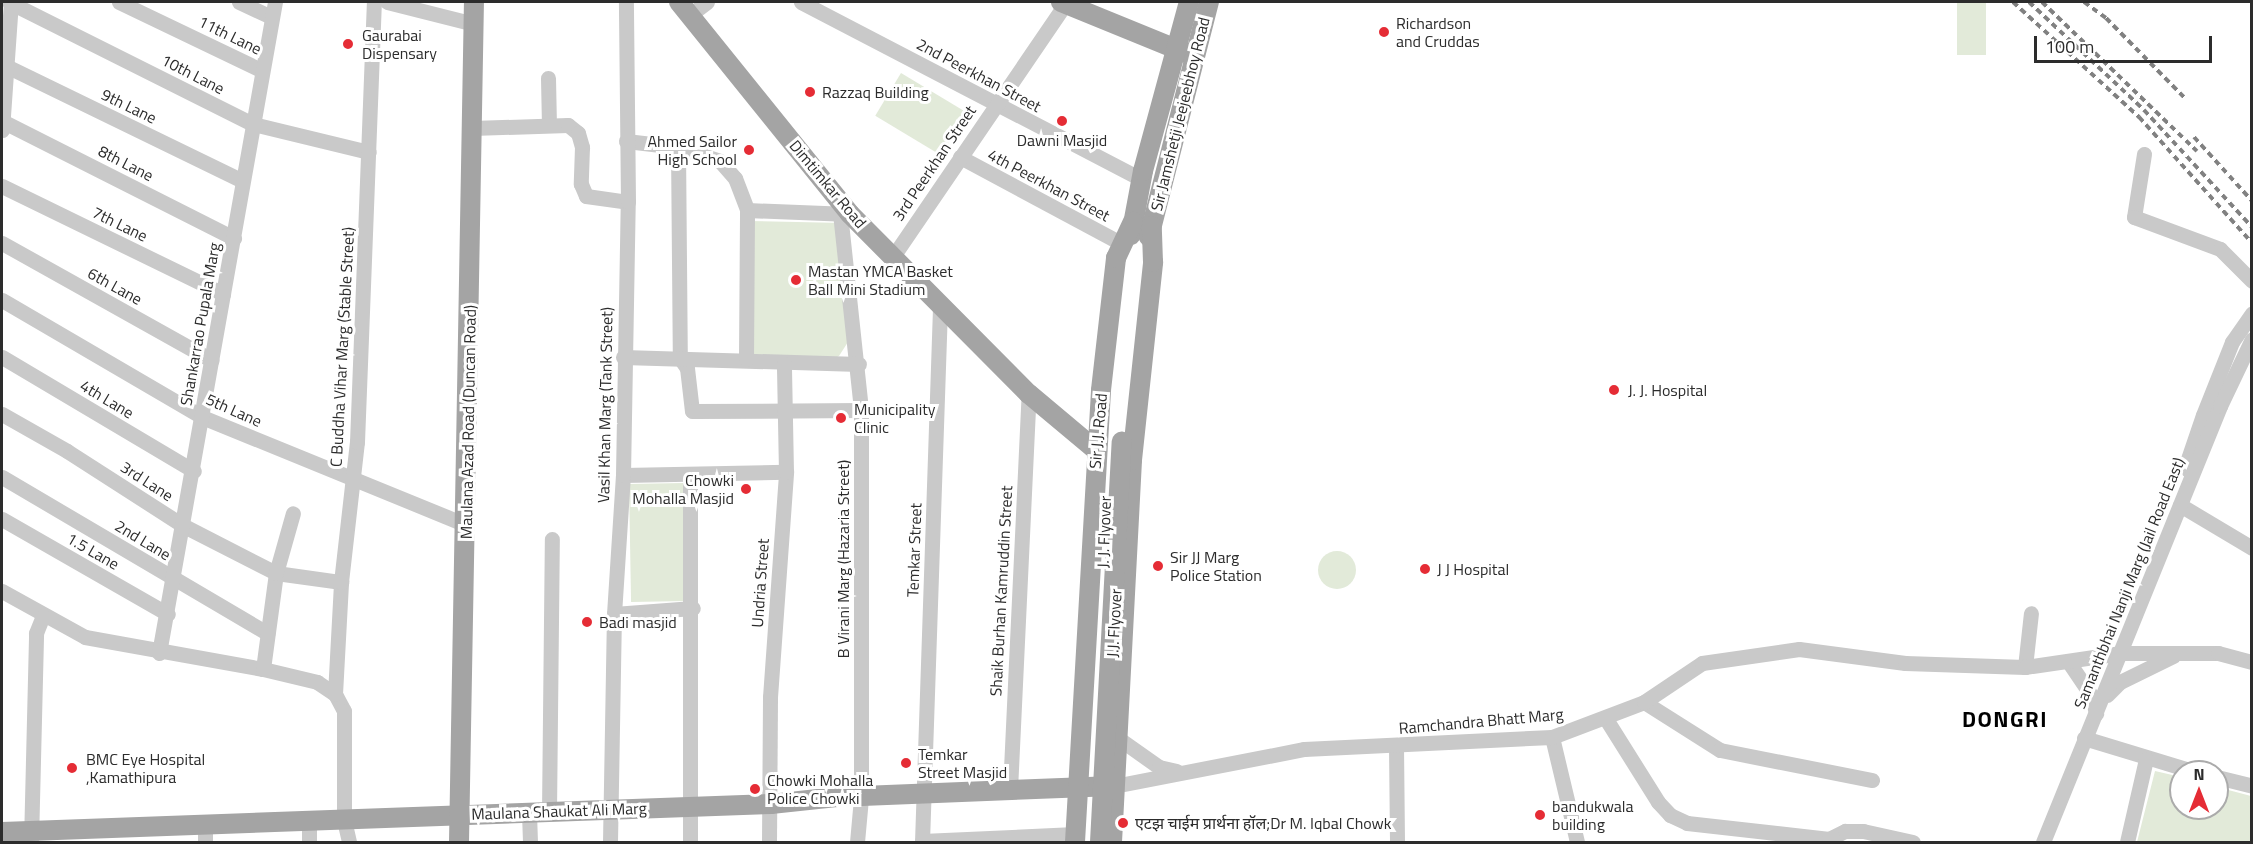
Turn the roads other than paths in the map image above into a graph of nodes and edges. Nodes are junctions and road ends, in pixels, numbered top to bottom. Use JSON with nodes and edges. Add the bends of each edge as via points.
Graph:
{"nodes":[{"id":1,"x":10,"y":2,"type":"edge"},
{"id":2,"x":119,"y":2,"type":"edge"},
{"id":3,"x":239,"y":2,"type":"edge"},
{"id":4,"x":374,"y":2,"type":"edge"},
{"id":5,"x":387,"y":2,"type":"edge"},
{"id":6,"x":474,"y":2,"type":"edge"},
{"id":7,"x":626,"y":2,"type":"edge"},
{"id":8,"x":707,"y":2,"type":"edge"},
{"id":9,"x":801,"y":2,"type":"edge"},
{"id":10,"x":1064,"y":2,"type":"edge"},
{"id":11,"x":1189,"y":2,"type":"edge"},
{"id":12,"x":1209,"y":2,"type":"edge"},
{"id":13,"x":685,"y":8,"type":"edge"},
{"id":14,"x":273,"y":9,"type":"edge"},
{"id":15,"x":474,"y":24,"type":"junction"},
{"id":16,"x":1186,"y":52,"type":"junction"},
{"id":17,"x":4,"y":66,"type":"edge"},
{"id":18,"x":261,"y":70,"type":"junction"},
{"id":19,"x":548,"y":78,"type":"dead end"},
{"id":20,"x":996,"y":104,"type":"junction"},
{"id":21,"x":2,"y":124,"type":"edge"},
{"id":22,"x":253,"y":124,"type":"junction"},
{"id":23,"x":549,"y":124,"type":"junction"},
{"id":24,"x":472,"y":128,"type":"junction"},
{"id":25,"x":626,"y":141,"type":"junction"},
{"id":26,"x":678,"y":147,"type":"junction"},
{"id":27,"x":369,"y":152,"type":"junction"},
{"id":28,"x":2144,"y":154,"type":"dead end"},
{"id":29,"x":960,"y":157,"type":"junction"},
{"id":30,"x":1141,"y":179,"type":"junction"},
{"id":31,"x":242,"y":180,"type":"junction"},
{"id":32,"x":2,"y":186,"type":"edge"},
{"id":33,"x":628,"y":202,"type":"junction"},
{"id":34,"x":747,"y":210,"type":"junction"},
{"id":35,"x":845,"y":214,"type":"junction"},
{"id":36,"x":1142,"y":224,"type":"junction"},
{"id":37,"x":234,"y":238,"type":"junction"},
{"id":38,"x":2,"y":243,"type":"edge"},
{"id":39,"x":1122,"y":244,"type":"junction"},
{"id":40,"x":894,"y":255,"type":"junction"},
{"id":41,"x":2252,"y":281,"type":"edge"},
{"id":42,"x":223,"y":294,"type":"junction"},
{"id":43,"x":2,"y":300,"type":"edge"},
{"id":44,"x":940,"y":307,"type":"junction"},
{"id":45,"x":2252,"y":313,"type":"edge"},
{"id":46,"x":2252,"y":339,"type":"edge"},
{"id":47,"x":2,"y":357,"type":"edge"},
{"id":48,"x":623,"y":357,"type":"junction"},
{"id":49,"x":680,"y":358,"type":"junction"},
{"id":50,"x":746,"y":359,"type":"junction"},
{"id":51,"x":211,"y":360,"type":"junction"},
{"id":52,"x":784,"y":364,"type":"junction"},
{"id":53,"x":859,"y":364,"type":"junction"},
{"id":54,"x":1029,"y":394,"type":"junction"},
{"id":55,"x":861,"y":410,"type":"junction"},
{"id":56,"x":786,"y":411,"type":"junction"},
{"id":57,"x":2,"y":414,"type":"edge"},
{"id":58,"x":202,"y":417,"type":"junction"},
{"id":59,"x":1109,"y":446,"type":"junction"},
{"id":60,"x":194,"y":471,"type":"junction"},
{"id":61,"x":786,"y":472,"type":"junction"},
{"id":62,"x":623,"y":475,"type":"junction"},
{"id":63,"x":690,"y":475,"type":"junction"},
{"id":64,"x":2,"y":477,"type":"edge"},
{"id":65,"x":353,"y":482,"type":"junction"},
{"id":66,"x":2189,"y":484,"type":"junction"},
{"id":67,"x":2180,"y":505,"type":"junction"},
{"id":68,"x":294,"y":513,"type":"dead end"},
{"id":69,"x":2,"y":519,"type":"edge"},
{"id":70,"x":466,"y":525,"type":"junction"},
{"id":71,"x":184,"y":526,"type":"junction"},
{"id":72,"x":552,"y":539,"type":"dead end"},
{"id":73,"x":2252,"y":548,"type":"edge"},
{"id":74,"x":276,"y":573,"type":"junction"},
{"id":75,"x":174,"y":579,"type":"junction"},
{"id":76,"x":341,"y":582,"type":"junction"},
{"id":77,"x":2,"y":591,"type":"edge"},
{"id":78,"x":693,"y":608,"type":"junction"},
{"id":79,"x":2031,"y":613,"type":"dead end"},
{"id":80,"x":168,"y":614,"type":"junction"},
{"id":81,"x":614,"y":614,"type":"junction"},
{"id":82,"x":43,"y":615,"type":"junction"},
{"id":83,"x":267,"y":633,"type":"junction"},
{"id":84,"x":159,"y":653,"type":"junction"},
{"id":85,"x":2121,"y":653,"type":"junction"},
{"id":86,"x":2180,"y":653,"type":"junction"},
{"id":87,"x":2068,"y":661,"type":"junction"},
{"id":88,"x":2252,"y":662,"type":"edge"},
{"id":89,"x":2025,"y":667,"type":"junction"},
{"id":90,"x":263,"y":669,"type":"junction"},
{"id":91,"x":335,"y":694,"type":"junction"},
{"id":92,"x":1644,"y":702,"type":"junction"},
{"id":93,"x":2098,"y":707,"type":"junction"},
{"id":94,"x":1606,"y":719,"type":"junction"},
{"id":95,"x":1552,"y":737,"type":"junction"},
{"id":96,"x":1118,"y":738,"type":"junction"},
{"id":97,"x":2084,"y":738,"type":"junction"},
{"id":98,"x":1396,"y":746,"type":"junction"},
{"id":99,"x":2146,"y":759,"type":"junction"},
{"id":100,"x":2169,"y":765,"type":"edge"},
{"id":101,"x":1183,"y":773,"type":"junction"},
{"id":102,"x":1872,"y":780,"type":"dead end"},
{"id":103,"x":2229,"y":780,"type":"edge"},
{"id":104,"x":1114,"y":786,"type":"junction"},
{"id":105,"x":2252,"y":786,"type":"edge"},
{"id":106,"x":1076,"y":787,"type":"junction"},
{"id":107,"x":1010,"y":790,"type":"junction"},
{"id":108,"x":921,"y":794,"type":"junction"},
{"id":109,"x":861,"y":798,"type":"junction"},
{"id":110,"x":771,"y":804,"type":"junction"},
{"id":111,"x":691,"y":806,"type":"junction"},
{"id":112,"x":611,"y":810,"type":"junction"},
{"id":113,"x":539,"y":813,"type":"junction"},
{"id":114,"x":459,"y":815,"type":"junction"},
{"id":115,"x":344,"y":820,"type":"junction"},
{"id":116,"x":2,"y":831,"type":"edge"},
{"id":117,"x":309,"y":833,"type":"edge"},
{"id":118,"x":205,"y":834,"type":"edge"},
{"id":119,"x":31,"y":837,"type":"edge"},
{"id":120,"x":1079,"y":840,"type":"edge"},
{"id":121,"x":1828,"y":841,"type":"edge"},
{"id":122,"x":922,"y":842,"type":"edge"},
{"id":123,"x":2046,"y":842,"type":"edge"},
{"id":124,"x":349,"y":843,"type":"edge"},
{"id":125,"x":459,"y":843,"type":"edge"},
{"id":126,"x":530,"y":843,"type":"edge"},
{"id":127,"x":610,"y":843,"type":"edge"},
{"id":128,"x":690,"y":843,"type":"edge"},
{"id":129,"x":770,"y":843,"type":"edge"},
{"id":130,"x":857,"y":843,"type":"edge"},
{"id":131,"x":1100,"y":843,"type":"edge"},
{"id":132,"x":1112,"y":843,"type":"edge"},
{"id":133,"x":1397,"y":843,"type":"edge"},
{"id":134,"x":1577,"y":843,"type":"edge"},
{"id":135,"x":1913,"y":843,"type":"edge"},
{"id":136,"x":2127,"y":843,"type":"edge"}],
"edges":[{"from":1,"to":17,"type":"street"},
{"from":1,"to":22,"type":"street","name":"10th Lane"},
{"from":2,"to":18,"type":"street","name":"11th Lane"},
{"from":3,"to":14,"type":"street"},
{"from":4,"to":27,"type":"street","name":"C Buddha Vihar Marg (Stable Street)"},
{"from":5,"to":15,"type":"street"},
{"from":6,"to":15,"type":"main road","name":"Maulana Azad Road (Duncan Road)"},
{"from":7,"to":25,"type":"street","name":"Vasil Khan Marg (Tank Street)"},
{"from":8,"to":13,"type":"street"},
{"from":9,"to":20,"type":"street","name":"2nd Peerkhan Street"},
{"from":10,"to":16,"type":"main road"},
{"from":10,"to":20,"type":"street","name":"3rd Peerkhan Street"},
{"from":11,"to":16,"type":"main road","name":"Sir Jamshetji Jeejeebhoy Road"},
{"from":12,"to":16,"type":"main road","name":"Sir Jamshetji Jeejeebhoy Road"},
{"from":13,"to":35,"type":"main road","name":"Dimtimkar Road"},
{"from":14,"to":18,"type":"street","name":"Shankarrao Pupala Marg"},
{"from":15,"to":24,"type":"main road","name":"Maulana Azad Road (Duncan Road)"},
{"from":16,"to":30,"type":"main road","name":"Sir Jamshetji Jeejeebhoy Road"},
{"from":16,"to":36,"type":"main road","name":"Sir Jamshetji Jeejeebhoy Road"},
{"from":17,"to":21,"type":"street"},
{"from":17,"to":31,"type":"street","name":"9th Lane"},
{"from":18,"to":22,"type":"street","name":"Shankarrao Pupala Marg"},
{"from":19,"to":23,"type":"street"},
{"from":20,"to":29,"type":"street","name":"3rd Peerkhan Street"},
{"from":20,"to":30,"type":"street","name":"2nd Peerkhan Street"},
{"from":21,"to":37,"type":"street","name":"8th Lane"},
{"from":22,"to":27,"type":"street","name":"10th Lane"},
{"from":22,"to":31,"type":"street","name":"Shankarrao Pupala Marg"},
{"from":23,"to":24,"type":"street"},
{"from":23,"to":33,"type":"street","via":[[568,125],[578,133],[582,147],[581,184],[586,196]]},
{"from":24,"to":70,"type":"main road","name":"Maulana Azad Road (Duncan Road)"},
{"from":25,"to":26,"type":"street"},
{"from":25,"to":33,"type":"street","name":"Vasil Khan Marg (Tank Street)"},
{"from":26,"to":34,"type":"street","via":[[720,161],[735,178]]},
{"from":26,"to":49,"type":"street"},
{"from":27,"to":65,"type":"street","name":"C Buddha Vihar Marg (Stable Street)"},
{"from":28,"to":41,"type":"street","via":[[2134,217],[2220,249]]},
{"from":29,"to":39,"type":"street","name":"4th Peerkhan Street"},
{"from":29,"to":40,"type":"street","name":"3rd Peerkhan Street"},
{"from":30,"to":36,"type":"main road","name":"Sir Jamshetji Jeejeebhoy Road"},
{"from":31,"to":37,"type":"street","name":"Shankarrao Pupala Marg"},
{"from":32,"to":42,"type":"street","name":"7th Lane"},
{"from":33,"to":48,"type":"street","name":"Vasil Khan Marg (Tank Street)"},
{"from":34,"to":35,"type":"street"},
{"from":34,"to":50,"type":"street"},
{"from":35,"to":40,"type":"main road","name":"Dimtimkar Road"},
{"from":35,"to":53,"type":"street","name":"B Virani Marg (Hazaria Street)"},
{"from":36,"to":39,"type":"main road","name":"Sir J.J. Road"},
{"from":36,"to":59,"type":"main road","name":"J. J. Flyover"},
{"from":36,"to":96,"type":"main road","via":[[1152,262],[1132,459]]},
{"from":37,"to":42,"type":"street","name":"Shankarrao Pupala Marg"},
{"from":38,"to":51,"type":"street","name":"6th Lane"},
{"from":39,"to":59,"type":"main road","name":"Sir J.J. Road","via":[[1116,258]]},
{"from":40,"to":44,"type":"main road","name":"Dimtimkar Road"},
{"from":42,"to":51,"type":"street","name":"Shankarrao Pupala Marg"},
{"from":43,"to":58,"type":"street","name":"5th Lane"},
{"from":44,"to":54,"type":"main road","name":"Dimtimkar Road"},
{"from":44,"to":108,"type":"street","name":"Temkar Street"},
{"from":45,"to":66,"type":"street","via":[[2232,342],[2203,415],[2188,459]]},
{"from":46,"to":66,"type":"street","name":"Samanthbhai Nanji Marg (Jail Road East)"},
{"from":47,"to":60,"type":"street","name":"4th Lane"},
{"from":48,"to":49,"type":"street"},
{"from":48,"to":62,"type":"street","name":"Vasil Khan Marg (Tank Street)"},
{"from":49,"to":50,"type":"street"},
{"from":49,"to":56,"type":"street","via":[[687,368],[692,411]]},
{"from":50,"to":52,"type":"street"},
{"from":51,"to":58,"type":"street","name":"Shankarrao Pupala Marg"},
{"from":52,"to":53,"type":"street"},
{"from":52,"to":56,"type":"street","name":"Undria Street"},
{"from":53,"to":55,"type":"street","name":"B Virani Marg (Hazaria Street)"},
{"from":54,"to":59,"type":"main road","name":"Dimtimkar Road"},
{"from":54,"to":107,"type":"street","name":"Shaik Burhan Kamruddin Street"},
{"from":55,"to":56,"type":"street"},
{"from":55,"to":109,"type":"street","name":"B Virani Marg (Hazaria Street)"},
{"from":56,"to":61,"type":"street","name":"Undria Street"},
{"from":57,"to":71,"type":"street","name":"3rd Lane"},
{"from":58,"to":60,"type":"street","name":"Shankarrao Pupala Marg"},
{"from":58,"to":65,"type":"street","name":"5th Lane"},
{"from":59,"to":106,"type":"main road","name":"Sir J.J. Road"},
{"from":59,"to":120,"type":"main road","name":"J. J. Flyover"},
{"from":59,"to":131,"type":"main road","name":"J.J. Flyover","bridge":true},
{"from":60,"to":71,"type":"street","name":"Shankarrao Pupala Marg"},
{"from":61,"to":63,"type":"street"},
{"from":61,"to":110,"type":"street","name":"Undria Street","via":[[770,697]]},
{"from":62,"to":63,"type":"street"},
{"from":62,"to":81,"type":"street","name":"Vasil Khan Marg (Tank Street)"},
{"from":63,"to":78,"type":"street"},
{"from":64,"to":75,"type":"street","name":"2nd Lane"},
{"from":65,"to":70,"type":"street","name":"5th Lane"},
{"from":65,"to":76,"type":"street","name":"C Buddha Vihar Marg (Stable Street)"},
{"from":66,"to":67,"type":"street","name":"Samanthbhai Nanji Marg (Jail Road East)"},
{"from":67,"to":73,"type":"street"},
{"from":67,"to":85,"type":"street","name":"Samanthbhai Nanji Marg (Jail Road East)"},
{"from":68,"to":74,"type":"street"},
{"from":69,"to":80,"type":"street","name":"1.5 Lane"},
{"from":70,"to":114,"type":"main road","name":"Maulana Azad Road (Duncan Road)"},
{"from":71,"to":74,"type":"street","name":"3rd Lane"},
{"from":71,"to":75,"type":"street","name":"Shankarrao Pupala Marg"},
{"from":72,"to":113,"type":"street"},
{"from":74,"to":76,"type":"street","name":"3rd Lane"},
{"from":74,"to":83,"type":"street"},
{"from":75,"to":80,"type":"street","name":"Shankarrao Pupala Marg"},
{"from":75,"to":83,"type":"street","name":"2nd Lane"},
{"from":76,"to":91,"type":"street","name":"C Buddha Vihar Marg (Stable Street)"},
{"from":77,"to":82,"type":"street"},
{"from":78,"to":81,"type":"street"},
{"from":78,"to":111,"type":"street"},
{"from":79,"to":89,"type":"street"},
{"from":80,"to":84,"type":"street","name":"Shankarrao Pupala Marg"},
{"from":81,"to":112,"type":"street","name":"Vasil Khan Marg (Tank Street)"},
{"from":82,"to":84,"type":"street","via":[[85,637]]},
{"from":82,"to":119,"type":"street","via":[[36,633]]},
{"from":83,"to":90,"type":"street"},
{"from":84,"to":90,"type":"street"},
{"from":85,"to":86,"type":"street","name":"Ramchandra Bhatt Marg"},
{"from":85,"to":87,"type":"street","name":"Ramchandra Bhatt Marg"},
{"from":85,"to":93,"type":"street","name":"Samanthbhai Nanji Marg (Jail Road East)"},
{"from":86,"to":88,"type":"street","name":"Ramchandra Bhatt Marg","via":[[2218,653]]},
{"from":86,"to":93,"type":"street","via":[[2120,682]]},
{"from":87,"to":89,"type":"street","name":"Ramchandra Bhatt Marg"},
{"from":87,"to":93,"type":"street"},
{"from":89,"to":92,"type":"street","name":"Ramchandra Bhatt Marg","via":[[1905,663],[1799,649],[1702,663]]},
{"from":90,"to":91,"type":"street","via":[[317,682]]},
{"from":91,"to":115,"type":"street","via":[[344,711]]},
{"from":92,"to":94,"type":"street","name":"Ramchandra Bhatt Marg"},
{"from":92,"to":102,"type":"street","via":[[1720,750]]},
{"from":93,"to":97,"type":"street","name":"Samanthbhai Nanji Marg (Jail Road East)"},
{"from":94,"to":95,"type":"street","name":"Ramchandra Bhatt Marg"},
{"from":94,"to":121,"type":"street","via":[[1670,815],[1698,827]]},
{"from":95,"to":98,"type":"street","name":"Ramchandra Bhatt Marg"},
{"from":95,"to":134,"type":"street"},
{"from":96,"to":101,"type":"street","via":[[1159,767]]},
{"from":96,"to":104,"type":"main road"},
{"from":97,"to":99,"type":"street"},
{"from":97,"to":123,"type":"street","name":"Samanthbhai Nanji Marg (Jail Road East)"},
{"from":98,"to":101,"type":"street","name":"Ramchandra Bhatt Marg","via":[[1304,749]]},
{"from":98,"to":133,"type":"street"},
{"from":99,"to":100,"type":"street"},
{"from":99,"to":136,"type":"street"},
{"from":101,"to":104,"type":"street","name":"Ramchandra Bhatt Marg"},
{"from":103,"to":105,"type":"street"},
{"from":104,"to":106,"type":"main road","name":"Maulana Shaukat Ali Marg"},
{"from":104,"to":132,"type":"main road"},
{"from":106,"to":107,"type":"main road","name":"Maulana Shaukat Ali Marg"},
{"from":106,"to":120,"type":"main road","name":"Sir J.J. Road"},
{"from":107,"to":108,"type":"main road","name":"Maulana Shaukat Ali Marg"},
{"from":108,"to":109,"type":"main road","name":"Maulana Shaukat Ali Marg"},
{"from":108,"to":122,"type":"street","name":"Temkar Street"},
{"from":109,"to":110,"type":"main road","name":"Maulana Shaukat Ali Marg"},
{"from":109,"to":130,"type":"street","name":"B Virani Marg (Hazaria Street)"},
{"from":110,"to":111,"type":"main road","name":"Maulana Shaukat Ali Marg"},
{"from":110,"to":129,"type":"street","name":"Undria Street"},
{"from":111,"to":112,"type":"main road","name":"Maulana Shaukat Ali Marg"},
{"from":111,"to":128,"type":"street"},
{"from":112,"to":113,"type":"main road","name":"Maulana Shaukat Ali Marg"},
{"from":112,"to":127,"type":"street","name":"Vasil Khan Marg (Tank Street)"},
{"from":113,"to":114,"type":"main road","name":"Maulana Shaukat Ali Marg"},
{"from":113,"to":126,"type":"street"},
{"from":114,"to":115,"type":"main road","name":"Maulana Shaukat Ali Marg"},
{"from":114,"to":125,"type":"main road","name":"Maulana Azad Road (Duncan Road)"},
{"from":115,"to":117,"type":"main road","name":"Maulana Shaukat Ali Marg"},
{"from":115,"to":124,"type":"street"},
{"from":116,"to":119,"type":"main road","name":"Maulana Shaukat Ali Marg"},
{"from":117,"to":118,"type":"main road","name":"Maulana Shaukat Ali Marg"},
{"from":118,"to":119,"type":"main road","name":"Maulana Shaukat Ali Marg"},
{"from":120,"to":122,"type":"street"},
{"from":121,"to":135,"type":"street","via":[[1845,831],[1863,831]]}]}
